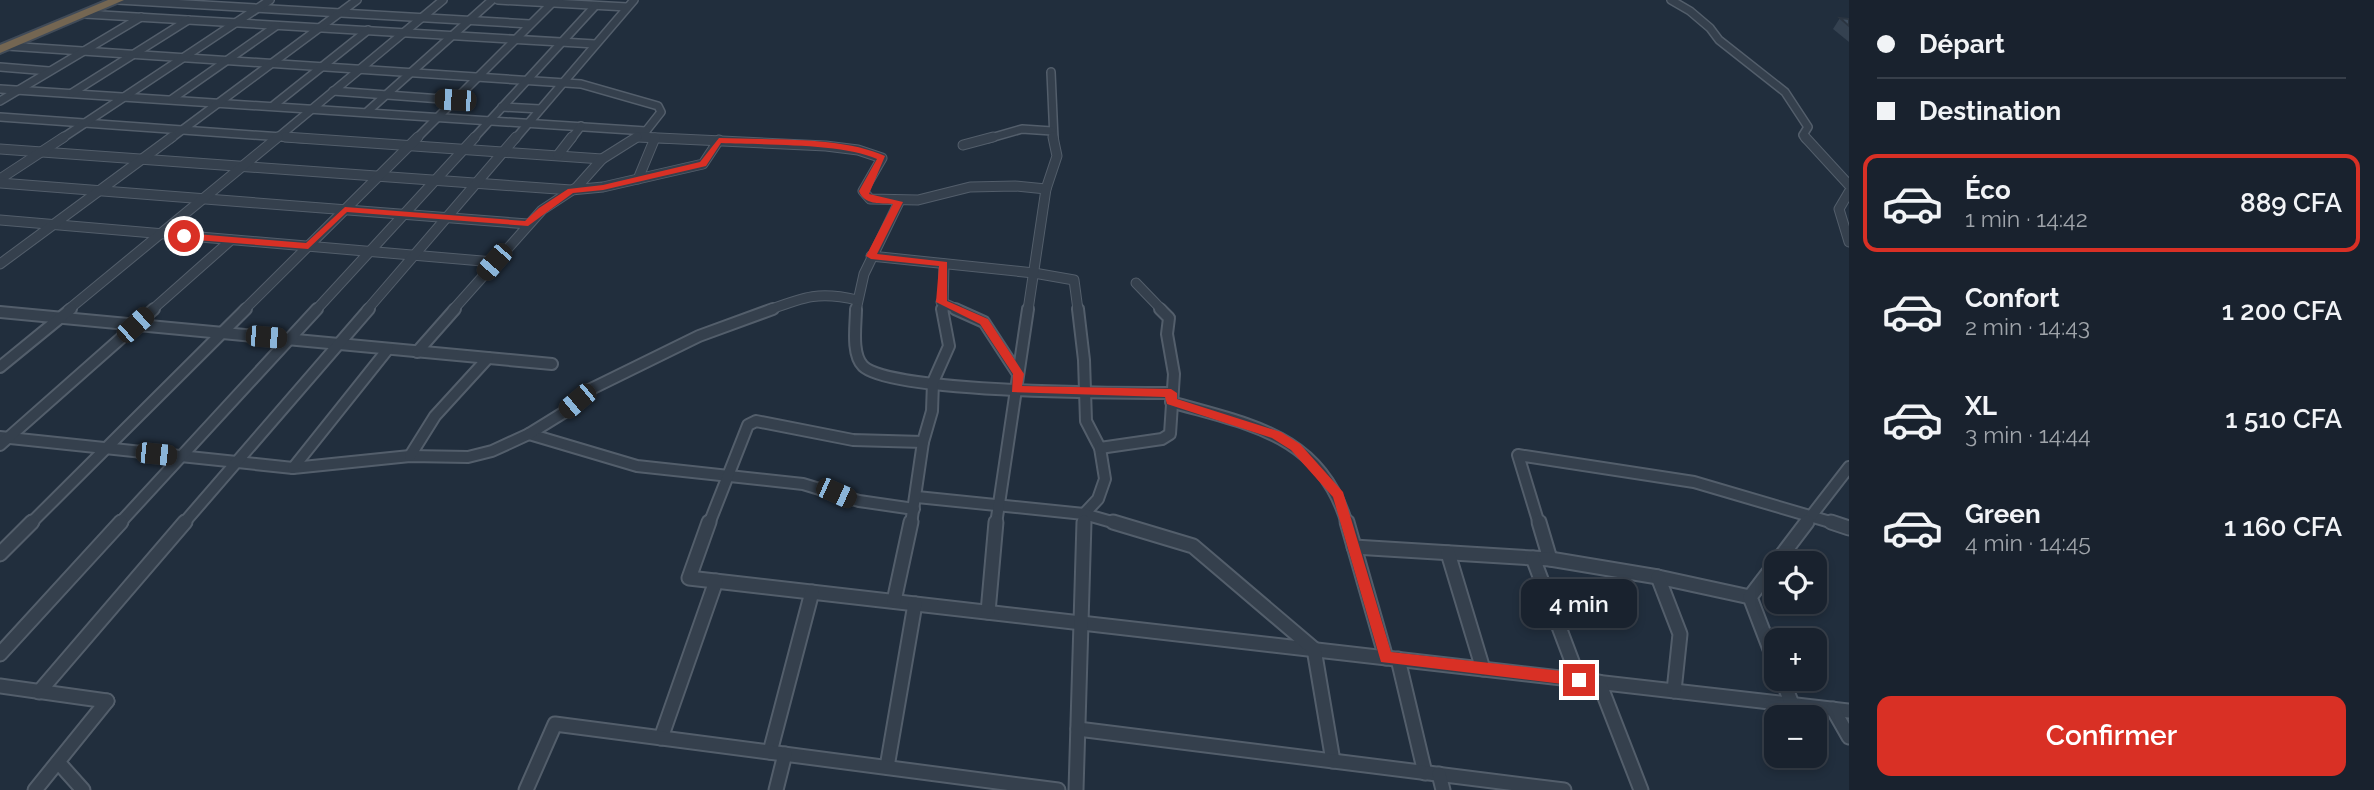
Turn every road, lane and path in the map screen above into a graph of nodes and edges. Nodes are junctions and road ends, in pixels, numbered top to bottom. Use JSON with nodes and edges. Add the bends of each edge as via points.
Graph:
{"nodes":[{"id":1,"x":118,"y":0,"type":"edge"},
{"id":2,"x":170,"y":0,"type":"edge"},
{"id":3,"x":270,"y":0,"type":"edge"},
{"id":4,"x":357,"y":0,"type":"edge"},
{"id":5,"x":443,"y":0,"type":"edge"},
{"id":6,"x":492,"y":0,"type":"edge"},
{"id":7,"x":498,"y":0,"type":"edge"},
{"id":8,"x":1671,"y":0,"type":"edge"},
{"id":9,"x":553,"y":2,"type":"edge"},
{"id":10,"x":630,"y":4,"type":"edge"},
{"id":11,"x":163,"y":5,"type":"junction"},
{"id":12,"x":595,"y":6,"type":"junction"},
{"id":13,"x":258,"y":8,"type":"junction"},
{"id":14,"x":340,"y":13,"type":"junction"},
{"id":15,"x":85,"y":14,"type":"junction"},
{"id":16,"x":141,"y":18,"type":"junction"},
{"id":17,"x":421,"y":18,"type":"junction"},
{"id":18,"x":188,"y":20,"type":"junction"},
{"id":19,"x":469,"y":21,"type":"junction"},
{"id":20,"x":235,"y":23,"type":"junction"},
{"id":21,"x":530,"y":24,"type":"junction"},
{"id":22,"x":276,"y":26,"type":"junction"},
{"id":23,"x":319,"y":28,"type":"junction"},
{"id":24,"x":368,"y":30,"type":"junction"},
{"id":25,"x":404,"y":33,"type":"junction"},
{"id":26,"x":452,"y":36,"type":"junction"},
{"id":27,"x":515,"y":39,"type":"junction"},
{"id":28,"x":562,"y":42,"type":"junction"},
{"id":29,"x":596,"y":44,"type":"junction"},
{"id":30,"x":4,"y":47,"type":"edge"},
{"id":31,"x":85,"y":51,"type":"junction"},
{"id":32,"x":134,"y":54,"type":"junction"},
{"id":33,"x":184,"y":57,"type":"junction"},
{"id":34,"x":227,"y":60,"type":"junction"},
{"id":35,"x":272,"y":63,"type":"junction"},
{"id":36,"x":322,"y":66,"type":"junction"},
{"id":37,"x":0,"y":67,"type":"edge"},
{"id":38,"x":360,"y":69,"type":"junction"},
{"id":39,"x":49,"y":71,"type":"junction"},
{"id":40,"x":411,"y":72,"type":"junction"},
{"id":41,"x":1051,"y":72,"type":"dead end"},
{"id":42,"x":478,"y":76,"type":"junction"},
{"id":43,"x":527,"y":80,"type":"junction"},
{"id":44,"x":563,"y":82,"type":"junction"},
{"id":45,"x":0,"y":89,"type":"edge"},
{"id":46,"x":19,"y":90,"type":"junction"},
{"id":47,"x":333,"y":91,"type":"junction"},
{"id":48,"x":72,"y":93,"type":"junction"},
{"id":49,"x":386,"y":95,"type":"junction"},
{"id":50,"x":125,"y":96,"type":"junction"},
{"id":51,"x":172,"y":99,"type":"junction"},
{"id":52,"x":455,"y":100,"type":"junction"},
{"id":53,"x":0,"y":101,"type":"edge"},
{"id":54,"x":217,"y":103,"type":"junction"},
{"id":55,"x":274,"y":104,"type":"junction"},
{"id":56,"x":313,"y":107,"type":"junction"},
{"id":57,"x":502,"y":107,"type":"junction"},
{"id":58,"x":540,"y":109,"type":"junction"},
{"id":59,"x":368,"y":111,"type":"junction"},
{"id":60,"x":439,"y":116,"type":"junction"},
{"id":61,"x":0,"y":117,"type":"edge"},
{"id":62,"x":491,"y":120,"type":"junction"},
{"id":63,"x":528,"y":122,"type":"junction"},
{"id":64,"x":85,"y":123,"type":"junction"},
{"id":65,"x":581,"y":126,"type":"junction"},
{"id":66,"x":181,"y":130,"type":"junction"},
{"id":67,"x":1052,"y":131,"type":"junction"},
{"id":68,"x":642,"y":134,"type":"junction"},
{"id":69,"x":280,"y":135,"type":"junction"},
{"id":70,"x":655,"y":138,"type":"junction"},
{"id":71,"x":719,"y":140,"type":"junction"},
{"id":72,"x":410,"y":145,"type":"junction"},
{"id":73,"x":963,"y":145,"type":"dead end"},
{"id":74,"x":464,"y":148,"type":"junction"},
{"id":75,"x":0,"y":149,"type":"edge"},
{"id":76,"x":503,"y":151,"type":"junction"},
{"id":77,"x":41,"y":152,"type":"junction"},
{"id":78,"x":558,"y":155,"type":"junction"},
{"id":79,"x":144,"y":158,"type":"junction"},
{"id":80,"x":602,"y":159,"type":"junction"},
{"id":81,"x":243,"y":165,"type":"junction"},
{"id":82,"x":379,"y":176,"type":"junction"},
{"id":83,"x":638,"y":179,"type":"junction"},
{"id":84,"x":435,"y":180,"type":"junction"},
{"id":85,"x":0,"y":181,"type":"edge"},
{"id":86,"x":476,"y":183,"type":"junction"},
{"id":87,"x":1849,"y":185,"type":"edge"},
{"id":88,"x":1046,"y":189,"type":"junction"},
{"id":89,"x":99,"y":190,"type":"junction"},
{"id":90,"x":571,"y":190,"type":"junction"},
{"id":91,"x":1849,"y":192,"type":"edge"},
{"id":92,"x":203,"y":198,"type":"junction"},
{"id":93,"x":899,"y":202,"type":"junction"},
{"id":94,"x":345,"y":209,"type":"junction"},
{"id":95,"x":404,"y":214,"type":"junction"},
{"id":96,"x":447,"y":217,"type":"junction"},
{"id":97,"x":0,"y":220,"type":"edge"},
{"id":98,"x":528,"y":224,"type":"junction"},
{"id":99,"x":53,"y":225,"type":"junction"},
{"id":100,"x":160,"y":234,"type":"junction"},
{"id":101,"x":231,"y":240,"type":"junction"},
{"id":102,"x":1849,"y":242,"type":"edge"},
{"id":103,"x":308,"y":246,"type":"junction"},
{"id":104,"x":369,"y":251,"type":"junction"},
{"id":105,"x":414,"y":255,"type":"junction"},
{"id":106,"x":871,"y":256,"type":"junction"},
{"id":107,"x":494,"y":262,"type":"junction"},
{"id":108,"x":0,"y":264,"type":"edge"},
{"id":109,"x":944,"y":264,"type":"junction"},
{"id":110,"x":1034,"y":273,"type":"junction"},
{"id":111,"x":1136,"y":283,"type":"dead end"},
{"id":112,"x":857,"y":300,"type":"junction"},
{"id":113,"x":941,"y":302,"type":"junction"},
{"id":114,"x":0,"y":312,"type":"edge"},
{"id":115,"x":59,"y":318,"type":"junction"},
{"id":116,"x":135,"y":325,"type":"junction"},
{"id":117,"x":221,"y":333,"type":"junction"},
{"id":118,"x":289,"y":340,"type":"junction"},
{"id":119,"x":338,"y":344,"type":"junction"},
{"id":120,"x":388,"y":349,"type":"junction"},
{"id":121,"x":417,"y":352,"type":"junction"},
{"id":122,"x":488,"y":358,"type":"junction"},
{"id":123,"x":552,"y":364,"type":"dead end"},
{"id":124,"x":0,"y":367,"type":"edge"},
{"id":125,"x":1018,"y":374,"type":"junction"},
{"id":126,"x":933,"y":382,"type":"junction"},
{"id":127,"x":1016,"y":390,"type":"junction"},
{"id":128,"x":1085,"y":393,"type":"junction"},
{"id":129,"x":1171,"y":397,"type":"junction"},
{"id":130,"x":529,"y":435,"type":"junction"},
{"id":131,"x":3,"y":440,"type":"edge"},
{"id":132,"x":923,"y":442,"type":"junction"},
{"id":133,"x":106,"y":448,"type":"junction"},
{"id":134,"x":1100,"y":448,"type":"junction"},
{"id":135,"x":181,"y":456,"type":"junction"},
{"id":136,"x":410,"y":456,"type":"junction"},
{"id":137,"x":236,"y":462,"type":"junction"},
{"id":138,"x":1849,"y":467,"type":"edge"},
{"id":139,"x":293,"y":468,"type":"junction"},
{"id":140,"x":726,"y":476,"type":"junction"},
{"id":141,"x":916,"y":503,"type":"junction"},
{"id":142,"x":998,"y":506,"type":"junction"},
{"id":143,"x":1084,"y":514,"type":"junction"},
{"id":144,"x":1811,"y":517,"type":"junction"},
{"id":145,"x":1849,"y":528,"type":"edge"},
{"id":146,"x":1354,"y":547,"type":"junction"},
{"id":147,"x":1448,"y":553,"type":"junction"},
{"id":148,"x":0,"y":554,"type":"edge"},
{"id":149,"x":1533,"y":558,"type":"junction"},
{"id":150,"x":1550,"y":559,"type":"junction"},
{"id":151,"x":1658,"y":577,"type":"junction"},
{"id":152,"x":716,"y":581,"type":"junction"},
{"id":153,"x":812,"y":592,"type":"junction"},
{"id":154,"x":1750,"y":597,"type":"junction"},
{"id":155,"x":894,"y":601,"type":"junction"},
{"id":156,"x":915,"y":604,"type":"junction"},
{"id":157,"x":988,"y":612,"type":"junction"},
{"id":158,"x":1081,"y":623,"type":"junction"},
{"id":159,"x":1764,"y":634,"type":"edge"},
{"id":160,"x":1314,"y":649,"type":"junction"},
{"id":161,"x":0,"y":653,"type":"edge"},
{"id":162,"x":1392,"y":658,"type":"junction"},
{"id":163,"x":1483,"y":669,"type":"junction"},
{"id":164,"x":1579,"y":680,"type":"junction"},
{"id":165,"x":1599,"y":682,"type":"junction"},
{"id":166,"x":0,"y":686,"type":"edge"},
{"id":167,"x":1674,"y":691,"type":"junction"},
{"id":168,"x":1787,"y":691,"type":"edge"},
{"id":169,"x":39,"y":692,"type":"junction"},
{"id":170,"x":1792,"y":704,"type":"junction"},
{"id":171,"x":1833,"y":709,"type":"junction"},
{"id":172,"x":1849,"y":711,"type":"edge"},
{"id":173,"x":1078,"y":729,"type":"junction"},
{"id":174,"x":1849,"y":737,"type":"edge"},
{"id":175,"x":661,"y":738,"type":"junction"},
{"id":176,"x":777,"y":753,"type":"junction"},
{"id":177,"x":1333,"y":761,"type":"junction"},
{"id":178,"x":58,"y":762,"type":"junction"},
{"id":179,"x":887,"y":767,"type":"junction"},
{"id":180,"x":1432,"y":774,"type":"junction"},
{"id":181,"x":36,"y":790,"type":"edge"},
{"id":182,"x":83,"y":790,"type":"edge"},
{"id":183,"x":526,"y":790,"type":"edge"},
{"id":184,"x":776,"y":790,"type":"edge"},
{"id":185,"x":1058,"y":790,"type":"edge"},
{"id":186,"x":1076,"y":790,"type":"edge"},
{"id":187,"x":1443,"y":790,"type":"edge"},
{"id":188,"x":1564,"y":790,"type":"edge"},
{"id":189,"x":1641,"y":790,"type":"edge"}],
"edges":[{"from":1,"to":11,"type":"street"},
{"from":1,"to":15,"type":"highway"},
{"from":2,"to":11,"type":"street"},
{"from":3,"to":13,"type":"street"},
{"from":4,"to":14,"type":"street"},
{"from":5,"to":17,"type":"street"},
{"from":6,"to":19,"type":"street"},
{"from":7,"to":9,"type":"street"},
{"from":8,"to":87,"type":"street","via":[[1785,92],[1808,127],[1803,135],[1809,144]]},
{"from":9,"to":12,"type":"street"},
{"from":9,"to":21,"type":"street"},
{"from":10,"to":12,"type":"street"},
{"from":10,"to":29,"type":"street"},
{"from":11,"to":13,"type":"street"},
{"from":11,"to":16,"type":"street"},
{"from":12,"to":28,"type":"street"},
{"from":13,"to":14,"type":"street"},
{"from":13,"to":20,"type":"street"},
{"from":14,"to":17,"type":"street"},
{"from":14,"to":23,"type":"street"},
{"from":15,"to":16,"type":"street"},
{"from":15,"to":30,"type":"highway"},
{"from":16,"to":18,"type":"street"},
{"from":16,"to":31,"type":"street"},
{"from":17,"to":19,"type":"street"},
{"from":17,"to":25,"type":"street"},
{"from":18,"to":20,"type":"street"},
{"from":18,"to":32,"type":"street"},
{"from":19,"to":21,"type":"street"},
{"from":19,"to":26,"type":"street"},
{"from":20,"to":22,"type":"street"},
{"from":20,"to":33,"type":"street"},
{"from":21,"to":27,"type":"street"},
{"from":22,"to":23,"type":"street"},
{"from":22,"to":34,"type":"street"},
{"from":23,"to":24,"type":"street"},
{"from":23,"to":35,"type":"street"},
{"from":24,"to":25,"type":"street"},
{"from":24,"to":36,"type":"street"},
{"from":25,"to":26,"type":"street"},
{"from":25,"to":38,"type":"street"},
{"from":26,"to":27,"type":"street"},
{"from":26,"to":40,"type":"street"},
{"from":27,"to":28,"type":"street"},
{"from":27,"to":42,"type":"street"},
{"from":28,"to":29,"type":"street"},
{"from":28,"to":43,"type":"street"},
{"from":29,"to":44,"type":"street"},
{"from":30,"to":31,"type":"street"},
{"from":31,"to":32,"type":"street"},
{"from":31,"to":39,"type":"street"},
{"from":32,"to":33,"type":"street"},
{"from":32,"to":48,"type":"street"},
{"from":33,"to":34,"type":"street"},
{"from":33,"to":50,"type":"street"},
{"from":34,"to":35,"type":"street"},
{"from":34,"to":51,"type":"street"},
{"from":35,"to":36,"type":"street"},
{"from":35,"to":54,"type":"street"},
{"from":36,"to":38,"type":"street"},
{"from":36,"to":55,"type":"street"},
{"from":37,"to":39,"type":"street"},
{"from":38,"to":40,"type":"street"},
{"from":38,"to":47,"type":"street"},
{"from":39,"to":46,"type":"street"},
{"from":40,"to":42,"type":"street"},
{"from":40,"to":49,"type":"street"},
{"from":41,"to":67,"type":"street"},
{"from":42,"to":43,"type":"street"},
{"from":42,"to":52,"type":"street"},
{"from":43,"to":44,"type":"street"},
{"from":43,"to":57,"type":"street"},
{"from":44,"to":58,"type":"street"},
{"from":44,"to":68,"type":"street","via":[[592,85],[652,103],[661,112]]},
{"from":45,"to":46,"type":"street"},
{"from":46,"to":48,"type":"street"},
{"from":46,"to":53,"type":"street"},
{"from":47,"to":49,"type":"street"},
{"from":47,"to":56,"type":"street"},
{"from":48,"to":50,"type":"street"},
{"from":49,"to":52,"type":"street"},
{"from":49,"to":59,"type":"street"},
{"from":50,"to":51,"type":"street"},
{"from":50,"to":64,"type":"street"},
{"from":51,"to":54,"type":"street"},
{"from":52,"to":60,"type":"street"},
{"from":54,"to":55,"type":"street"},
{"from":54,"to":66,"type":"street"},
{"from":55,"to":56,"type":"street"},
{"from":56,"to":59,"type":"street"},
{"from":56,"to":69,"type":"street"},
{"from":57,"to":58,"type":"street"},
{"from":57,"to":62,"type":"street"},
{"from":58,"to":63,"type":"street"},
{"from":59,"to":60,"type":"street"},
{"from":60,"to":62,"type":"street"},
{"from":60,"to":72,"type":"street"},
{"from":61,"to":64,"type":"street"},
{"from":62,"to":63,"type":"street"},
{"from":62,"to":74,"type":"street"},
{"from":63,"to":65,"type":"street"},
{"from":63,"to":76,"type":"street"},
{"from":64,"to":66,"type":"street"},
{"from":64,"to":77,"type":"street"},
{"from":65,"to":68,"type":"street"},
{"from":65,"to":78,"type":"street"},
{"from":66,"to":69,"type":"street"},
{"from":66,"to":79,"type":"street"},
{"from":67,"to":73,"type":"street","via":[[1022,129]]},
{"from":67,"to":88,"type":"street","via":[[1057,156]]},
{"from":68,"to":70,"type":"street"},
{"from":68,"to":80,"type":"street"},
{"from":69,"to":72,"type":"street"},
{"from":69,"to":81,"type":"street"},
{"from":70,"to":71,"type":"street"},
{"from":70,"to":83,"type":"street"},
{"from":71,"to":83,"type":"street","via":[[703,164]]},
{"from":71,"to":93,"type":"street","via":[[871,153],[882,158],[864,195]]},
{"from":72,"to":74,"type":"street"},
{"from":72,"to":82,"type":"street"},
{"from":74,"to":76,"type":"street"},
{"from":74,"to":84,"type":"street"},
{"from":75,"to":77,"type":"street"},
{"from":76,"to":78,"type":"street"},
{"from":76,"to":86,"type":"street"},
{"from":77,"to":79,"type":"street"},
{"from":77,"to":85,"type":"street"},
{"from":78,"to":80,"type":"street"},
{"from":79,"to":81,"type":"street"},
{"from":79,"to":89,"type":"street"},
{"from":80,"to":90,"type":"street"},
{"from":81,"to":82,"type":"street"},
{"from":81,"to":92,"type":"street"},
{"from":82,"to":84,"type":"street"},
{"from":82,"to":94,"type":"street"},
{"from":83,"to":90,"type":"street"},
{"from":84,"to":86,"type":"street"},
{"from":84,"to":95,"type":"street"},
{"from":85,"to":89,"type":"street"},
{"from":86,"to":90,"type":"street"},
{"from":86,"to":96,"type":"street"},
{"from":88,"to":93,"type":"street","via":[[970,187]]},
{"from":88,"to":110,"type":"street"},
{"from":89,"to":92,"type":"street"},
{"from":89,"to":99,"type":"street"},
{"from":90,"to":98,"type":"street"},
{"from":91,"to":102,"type":"street","via":[[1838,212]]},
{"from":92,"to":94,"type":"street"},
{"from":92,"to":100,"type":"street"},
{"from":93,"to":106,"type":"street"},
{"from":94,"to":95,"type":"street"},
{"from":94,"to":103,"type":"street"},
{"from":95,"to":96,"type":"street"},
{"from":95,"to":104,"type":"street"},
{"from":96,"to":98,"type":"street"},
{"from":96,"to":105,"type":"street"},
{"from":97,"to":99,"type":"street"},
{"from":98,"to":107,"type":"street"},
{"from":99,"to":100,"type":"street"},
{"from":99,"to":108,"type":"street"},
{"from":100,"to":101,"type":"street"},
{"from":100,"to":115,"type":"street"},
{"from":101,"to":103,"type":"street"},
{"from":101,"to":116,"type":"street"},
{"from":103,"to":104,"type":"street"},
{"from":103,"to":117,"type":"street"},
{"from":104,"to":105,"type":"street"},
{"from":104,"to":118,"type":"street"},
{"from":105,"to":107,"type":"street"},
{"from":105,"to":119,"type":"street"},
{"from":106,"to":109,"type":"street"},
{"from":106,"to":112,"type":"street"},
{"from":107,"to":121,"type":"street"},
{"from":109,"to":110,"type":"street"},
{"from":109,"to":113,"type":"street"},
{"from":110,"to":125,"type":"street"},
{"from":110,"to":128,"type":"street","via":[[1074,280]]},
{"from":111,"to":129,"type":"street","via":[[1169,318],[1174,374]]},
{"from":112,"to":126,"type":"street","via":[[856,348],[863,366],[872,373]]},
{"from":112,"to":130,"type":"street","via":[[810,295],[699,336],[589,390]]},
{"from":113,"to":125,"type":"street","via":[[984,322]]},
{"from":113,"to":126,"type":"street","via":[[949,346]]},
{"from":114,"to":115,"type":"street"},
{"from":115,"to":116,"type":"street"},
{"from":115,"to":124,"type":"street"},
{"from":116,"to":117,"type":"street"},
{"from":116,"to":131,"type":"street"},
{"from":117,"to":118,"type":"street"},
{"from":117,"to":133,"type":"street"},
{"from":118,"to":119,"type":"street"},
{"from":118,"to":135,"type":"street"},
{"from":119,"to":120,"type":"street"},
{"from":119,"to":137,"type":"street"},
{"from":120,"to":121,"type":"street"},
{"from":120,"to":139,"type":"street"},
{"from":121,"to":122,"type":"street"},
{"from":122,"to":123,"type":"street"},
{"from":122,"to":136,"type":"street","via":[[442,408]]},
{"from":125,"to":127,"type":"street"},
{"from":126,"to":127,"type":"street"},
{"from":126,"to":132,"type":"street","via":[[932,411]]},
{"from":127,"to":128,"type":"street"},
{"from":127,"to":142,"type":"street"},
{"from":128,"to":129,"type":"street"},
{"from":128,"to":134,"type":"street","via":[[1086,421]]},
{"from":129,"to":134,"type":"street","via":[[1170,434],[1163,439]]},
{"from":129,"to":146,"type":"street","via":[[1276,435],[1295,447],[1339,496]]},
{"from":130,"to":136,"type":"street","via":[[478,455]]},
{"from":130,"to":140,"type":"street","via":[[637,466]]},
{"from":131,"to":133,"type":"street"},
{"from":132,"to":140,"type":"street","via":[[853,440],[756,421],[748,425]]},
{"from":132,"to":141,"type":"street"},
{"from":133,"to":135,"type":"street"},
{"from":133,"to":148,"type":"street"},
{"from":134,"to":143,"type":"street","via":[[1105,479],[1098,499]]},
{"from":135,"to":137,"type":"street"},
{"from":135,"to":161,"type":"street"},
{"from":136,"to":139,"type":"street"},
{"from":137,"to":139,"type":"street"},
{"from":137,"to":169,"type":"street"},
{"from":138,"to":144,"type":"street"},
{"from":140,"to":141,"type":"street","via":[[803,484],[859,501]]},
{"from":140,"to":152,"type":"street","via":[[689,578]]},
{"from":141,"to":142,"type":"street"},
{"from":141,"to":155,"type":"street"},
{"from":142,"to":143,"type":"street"},
{"from":142,"to":157,"type":"street"},
{"from":143,"to":158,"type":"street"},
{"from":143,"to":160,"type":"street","via":[[1193,546]]},
{"from":144,"to":145,"type":"street"},
{"from":144,"to":150,"type":"street","via":[[1694,482],[1518,455]]},
{"from":144,"to":154,"type":"street"},
{"from":146,"to":147,"type":"street"},
{"from":146,"to":162,"type":"street"},
{"from":147,"to":149,"type":"street"},
{"from":147,"to":163,"type":"street"},
{"from":149,"to":150,"type":"street"},
{"from":149,"to":164,"type":"street"},
{"from":150,"to":151,"type":"street"},
{"from":151,"to":154,"type":"street"},
{"from":151,"to":167,"type":"street","via":[[1681,634]]},
{"from":152,"to":153,"type":"street"},
{"from":152,"to":175,"type":"street"},
{"from":153,"to":155,"type":"street"},
{"from":153,"to":176,"type":"street"},
{"from":154,"to":159,"type":"street"},
{"from":155,"to":156,"type":"street"},
{"from":156,"to":157,"type":"street"},
{"from":156,"to":179,"type":"street"},
{"from":157,"to":158,"type":"street"},
{"from":158,"to":160,"type":"street"},
{"from":158,"to":173,"type":"street"},
{"from":160,"to":162,"type":"street"},
{"from":160,"to":177,"type":"street"},
{"from":162,"to":163,"type":"street"},
{"from":162,"to":180,"type":"street"},
{"from":163,"to":164,"type":"street"},
{"from":164,"to":165,"type":"street"},
{"from":165,"to":167,"type":"street"},
{"from":165,"to":189,"type":"street"},
{"from":166,"to":169,"type":"street"},
{"from":167,"to":170,"type":"street"},
{"from":168,"to":170,"type":"street"},
{"from":169,"to":178,"type":"street","via":[[107,701]]},
{"from":170,"to":171,"type":"street"},
{"from":171,"to":172,"type":"street"},
{"from":171,"to":174,"type":"street"},
{"from":173,"to":177,"type":"street"},
{"from":173,"to":186,"type":"street"},
{"from":175,"to":176,"type":"street"},
{"from":175,"to":183,"type":"street","via":[[555,724]]},
{"from":176,"to":179,"type":"street"},
{"from":176,"to":184,"type":"street"},
{"from":177,"to":180,"type":"street"},
{"from":178,"to":181,"type":"street"},
{"from":178,"to":182,"type":"street"},
{"from":179,"to":185,"type":"street"},
{"from":180,"to":187,"type":"street"},
{"from":180,"to":188,"type":"street"}]}
